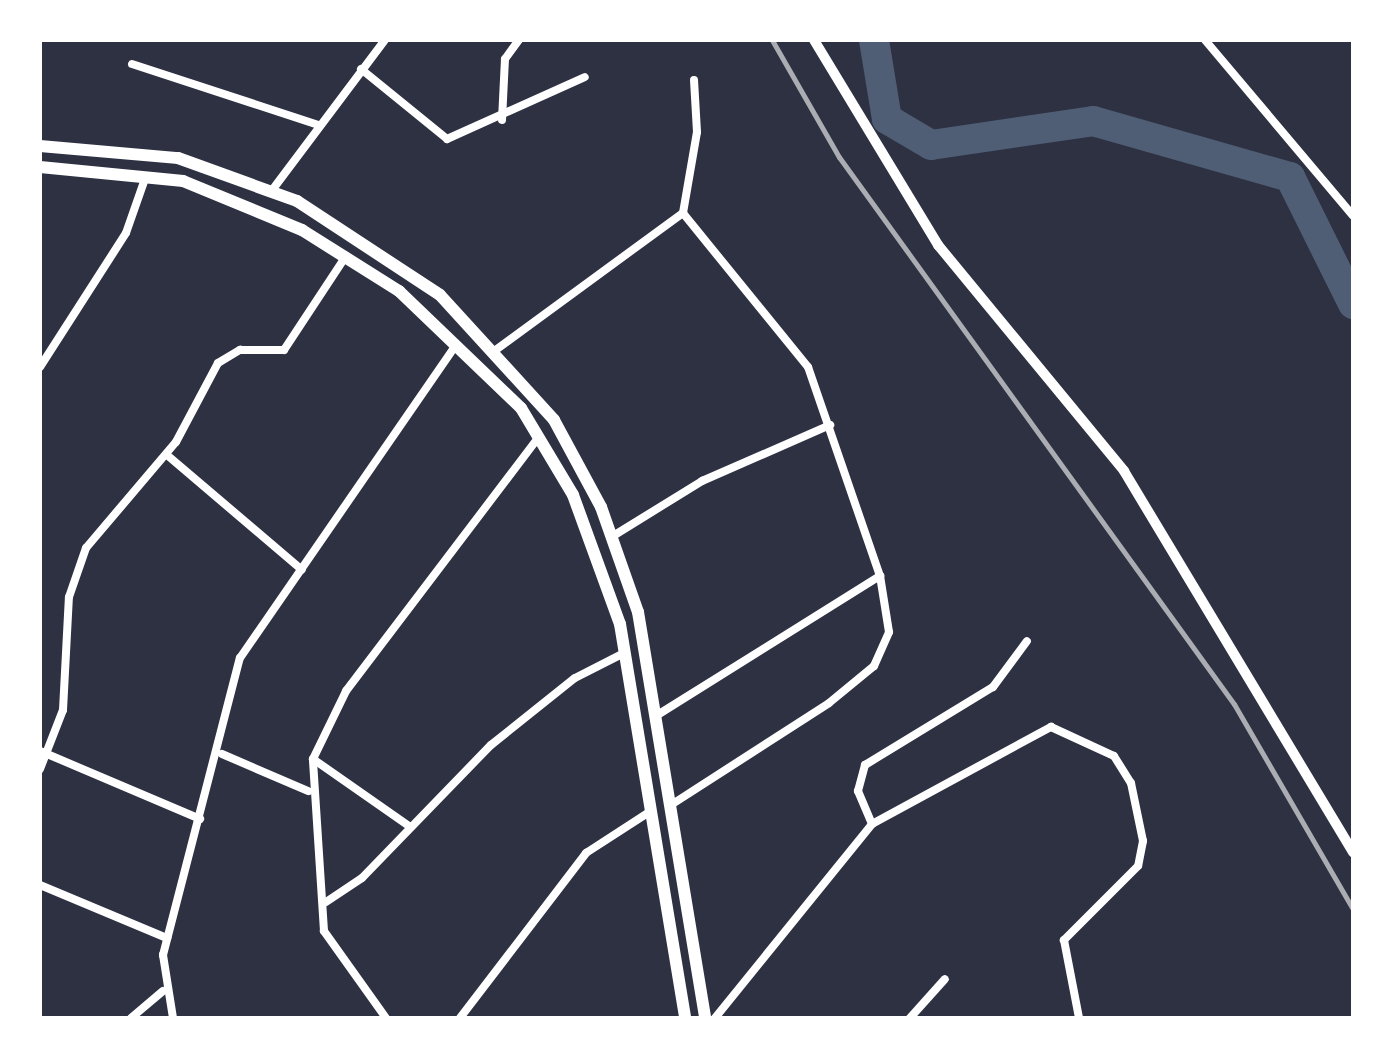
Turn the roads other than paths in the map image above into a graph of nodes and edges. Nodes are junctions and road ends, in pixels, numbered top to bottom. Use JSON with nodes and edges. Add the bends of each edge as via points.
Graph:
{"nodes":[{"id":1,"x":384,"y":40,"type":"edge"},
{"id":2,"x":519,"y":40,"type":"edge"},
{"id":3,"x":814,"y":40,"type":"edge"},
{"id":4,"x":1205,"y":40,"type":"edge"},
{"id":5,"x":132,"y":64,"type":"dead end"},
{"id":6,"x":361,"y":69,"type":"junction"},
{"id":7,"x":584,"y":78,"type":"dead end"},
{"id":8,"x":694,"y":80,"type":"dead end"},
{"id":9,"x":502,"y":120,"type":"junction"},
{"id":10,"x":318,"y":125,"type":"junction"},
{"id":11,"x":40,"y":146,"type":"edge"},
{"id":12,"x":40,"y":167,"type":"edge"},
{"id":13,"x":147,"y":174,"type":"junction"},
{"id":14,"x":241,"y":176,"type":"junction"},
{"id":15,"x":273,"y":189,"type":"junction"},
{"id":16,"x":234,"y":198,"type":"junction"},
{"id":17,"x":682,"y":213,"type":"junction"},
{"id":18,"x":1353,"y":216,"type":"edge"},
{"id":19,"x":346,"y":256,"type":"junction"},
{"id":20,"x":458,"y":342,"type":"junction"},
{"id":21,"x":497,"y":350,"type":"junction"},
{"id":22,"x":40,"y":367,"type":"edge"},
{"id":23,"x":830,"y":425,"type":"junction"},
{"id":24,"x":540,"y":435,"type":"junction"},
{"id":25,"x":167,"y":454,"type":"junction"},
{"id":26,"x":613,"y":536,"type":"junction"},
{"id":27,"x":302,"y":570,"type":"junction"},
{"id":28,"x":880,"y":576,"type":"junction"},
{"id":29,"x":1027,"y":640,"type":"dead end"},
{"id":30,"x":626,"y":652,"type":"junction"},
{"id":31,"x":658,"y":714,"type":"junction"},
{"id":32,"x":44,"y":752,"type":"edge"},
{"id":33,"x":222,"y":754,"type":"junction"},
{"id":34,"x":314,"y":759,"type":"junction"},
{"id":35,"x":40,"y":768,"type":"edge"},
{"id":36,"x":308,"y":790,"type":"junction"},
{"id":37,"x":674,"y":802,"type":"junction"},
{"id":38,"x":652,"y":811,"type":"junction"},
{"id":39,"x":200,"y":819,"type":"junction"},
{"id":40,"x":872,"y":824,"type":"junction"},
{"id":41,"x":409,"y":826,"type":"junction"},
{"id":42,"x":1353,"y":852,"type":"edge"},
{"id":43,"x":40,"y":884,"type":"edge"},
{"id":44,"x":326,"y":902,"type":"junction"},
{"id":45,"x":167,"y":938,"type":"junction"},
{"id":46,"x":945,"y":979,"type":"dead end"},
{"id":47,"x":163,"y":991,"type":"junction"},
{"id":48,"x":131,"y":1018,"type":"edge"},
{"id":49,"x":173,"y":1018,"type":"edge"},
{"id":50,"x":386,"y":1018,"type":"edge"},
{"id":51,"x":460,"y":1018,"type":"edge"},
{"id":52,"x":685,"y":1018,"type":"edge"},
{"id":53,"x":706,"y":1018,"type":"edge"},
{"id":54,"x":715,"y":1018,"type":"edge"},
{"id":55,"x":910,"y":1018,"type":"edge"},
{"id":56,"x":1079,"y":1018,"type":"edge"}],
"edges":[{"from":1,"to":6,"type":"street"},
{"from":2,"to":9,"type":"street","via":[[505,59]]},
{"from":3,"to":42,"type":"street","via":[[938,245],[1124,471]]},
{"from":4,"to":18,"type":"street"},
{"from":5,"to":10,"type":"street"},
{"from":6,"to":9,"type":"street","via":[[439,137]]},
{"from":6,"to":10,"type":"street"},
{"from":7,"to":9,"type":"street"},
{"from":8,"to":17,"type":"street","via":[[697,132]]},
{"from":10,"to":15,"type":"street"},
{"from":11,"to":14,"type":"main road","via":[[165,156]]},
{"from":12,"to":13,"type":"main road"},
{"from":13,"to":16,"type":"main road"},
{"from":13,"to":22,"type":"street","via":[[126,233]]},
{"from":14,"to":15,"type":"main road"},
{"from":14,"to":16,"type":"main road"},
{"from":15,"to":21,"type":"main road","via":[[406,268]]},
{"from":16,"to":19,"type":"main road"},
{"from":17,"to":21,"type":"street"},
{"from":17,"to":23,"type":"street","via":[[808,367]]},
{"from":19,"to":20,"type":"main road"},
{"from":19,"to":25,"type":"street","via":[[284,350],[240,350],[218,363]]},
{"from":20,"to":24,"type":"main road"},
{"from":20,"to":27,"type":"street"},
{"from":21,"to":26,"type":"main road","via":[[554,420]]},
{"from":23,"to":26,"type":"street","via":[[702,481]]},
{"from":23,"to":28,"type":"street"},
{"from":24,"to":30,"type":"main road","via":[[588,529]]},
{"from":24,"to":34,"type":"street","via":[[338,702]]},
{"from":25,"to":27,"type":"street"},
{"from":25,"to":32,"type":"street","via":[[100,528],[76,571],[64,710]]},
{"from":26,"to":31,"type":"main road"},
{"from":27,"to":33,"type":"street","via":[[248,638]]},
{"from":28,"to":31,"type":"street"},
{"from":28,"to":37,"type":"street","via":[[890,632],[874,666]]},
{"from":29,"to":40,"type":"street","via":[[993,687],[865,765],[858,791]]},
{"from":30,"to":38,"type":"main road"},
{"from":30,"to":41,"type":"street","via":[[553,694]]},
{"from":31,"to":37,"type":"main road"},
{"from":32,"to":35,"type":"street"},
{"from":32,"to":39,"type":"street"},
{"from":33,"to":36,"type":"street"},
{"from":33,"to":39,"type":"street"},
{"from":34,"to":36,"type":"street"},
{"from":34,"to":41,"type":"street"},
{"from":36,"to":44,"type":"street"},
{"from":37,"to":53,"type":"main road"},
{"from":38,"to":51,"type":"street","via":[[586,854]]},
{"from":38,"to":52,"type":"main road"},
{"from":39,"to":45,"type":"street"},
{"from":40,"to":54,"type":"street"},
{"from":40,"to":56,"type":"street","via":[[1043,728],[1114,756],[1136,796],[1142,854],[1064,940]]},
{"from":41,"to":44,"type":"street","via":[[362,878]]},
{"from":43,"to":45,"type":"street"},
{"from":44,"to":50,"type":"street","via":[[328,940]]},
{"from":45,"to":47,"type":"street"},
{"from":46,"to":55,"type":"street"},
{"from":47,"to":48,"type":"street"},
{"from":47,"to":49,"type":"street"}]}
